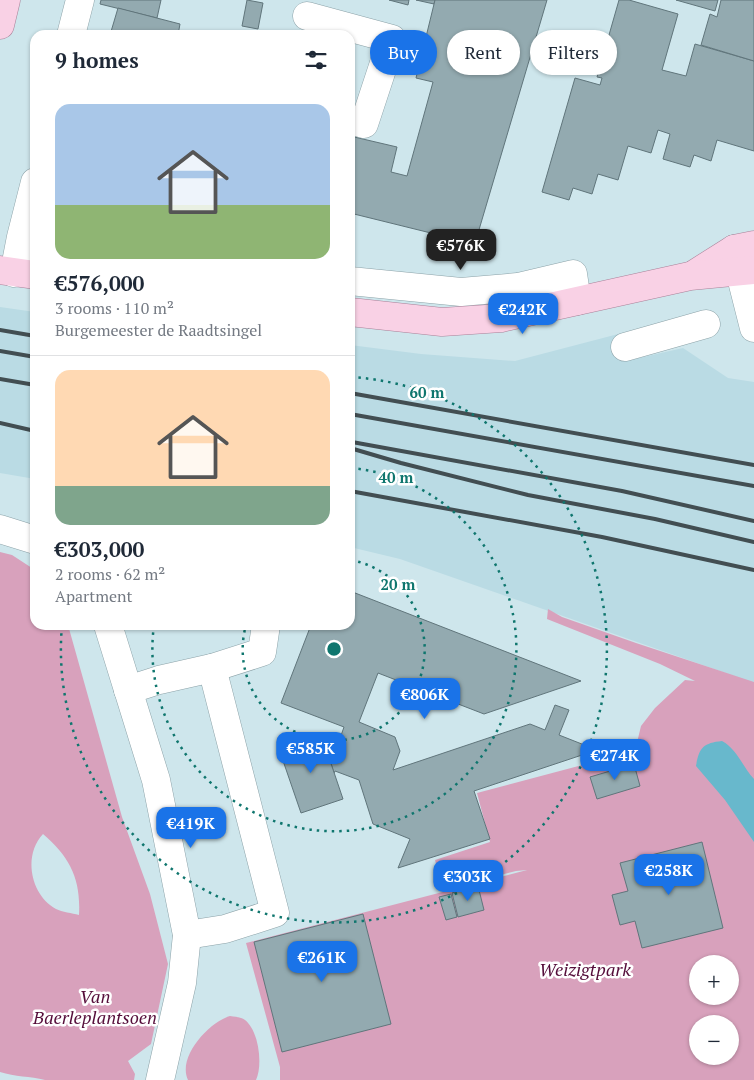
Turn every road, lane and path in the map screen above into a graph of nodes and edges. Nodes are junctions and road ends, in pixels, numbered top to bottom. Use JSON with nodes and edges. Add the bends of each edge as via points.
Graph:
{"nodes":[{"id":1,"x":6,"y":0,"type":"edge"},
{"id":2,"x":80,"y":0,"type":"edge"},
{"id":3,"x":307,"y":16,"type":"dead end"},
{"id":4,"x":0,"y":25,"type":"edge"},
{"id":5,"x":72,"y":30,"type":"edge"},
{"id":6,"x":355,"y":121,"type":"edge"},
{"id":7,"x":30,"y":222,"type":"edge"},
{"id":8,"x":28,"y":238,"type":"edge"},
{"id":9,"x":745,"y":259,"type":"edge"},
{"id":10,"x":16,"y":273,"type":"edge"},
{"id":11,"x":355,"y":281,"type":"edge"},
{"id":12,"x":577,"y":301,"type":"junction"},
{"id":13,"x":355,"y":313,"type":"edge"},
{"id":14,"x":706,"y":324,"type":"dead end"},
{"id":15,"x":749,"y":324,"type":"edge"},
{"id":16,"x":625,"y":347,"type":"dead end"},
{"id":17,"x":0,"y":529,"type":"edge"},
{"id":18,"x":30,"y":538,"type":"edge"},
{"id":19,"x":110,"y":630,"type":"edge"},
{"id":20,"x":265,"y":630,"type":"edge"},
{"id":21,"x":212,"y":668,"type":"junction"},
{"id":22,"x":128,"y":690,"type":"junction"},
{"id":23,"x":187,"y":935,"type":"junction"},
{"id":24,"x":160,"y":1080,"type":"edge"}],
"edges":[{"from":1,"to":4,"type":"main road"},
{"from":2,"to":5,"type":"street"},
{"from":3,"to":6,"type":"street","via":[[392,39],[364,124]]},
{"from":7,"to":8,"type":"street"},
{"from":8,"to":10,"type":"street"},
{"from":9,"to":12,"type":"main road","via":[[690,276]]},
{"from":9,"to":15,"type":"street"},
{"from":11,"to":12,"type":"street","via":[[461,292],[518,287],[573,274]]},
{"from":12,"to":13,"type":"main road","via":[[501,318],[442,322]]},
{"from":14,"to":16,"type":"street"},
{"from":17,"to":18,"type":"street"},
{"from":19,"to":22,"type":"street"},
{"from":20,"to":21,"type":"street","via":[[262,652]]},
{"from":21,"to":22,"type":"street"},
{"from":21,"to":23,"type":"street","via":[[275,914],[225,929]]},
{"from":22,"to":23,"type":"street","via":[[156,780]]},
{"from":23,"to":24,"type":"street","via":[[182,984]]}]}
